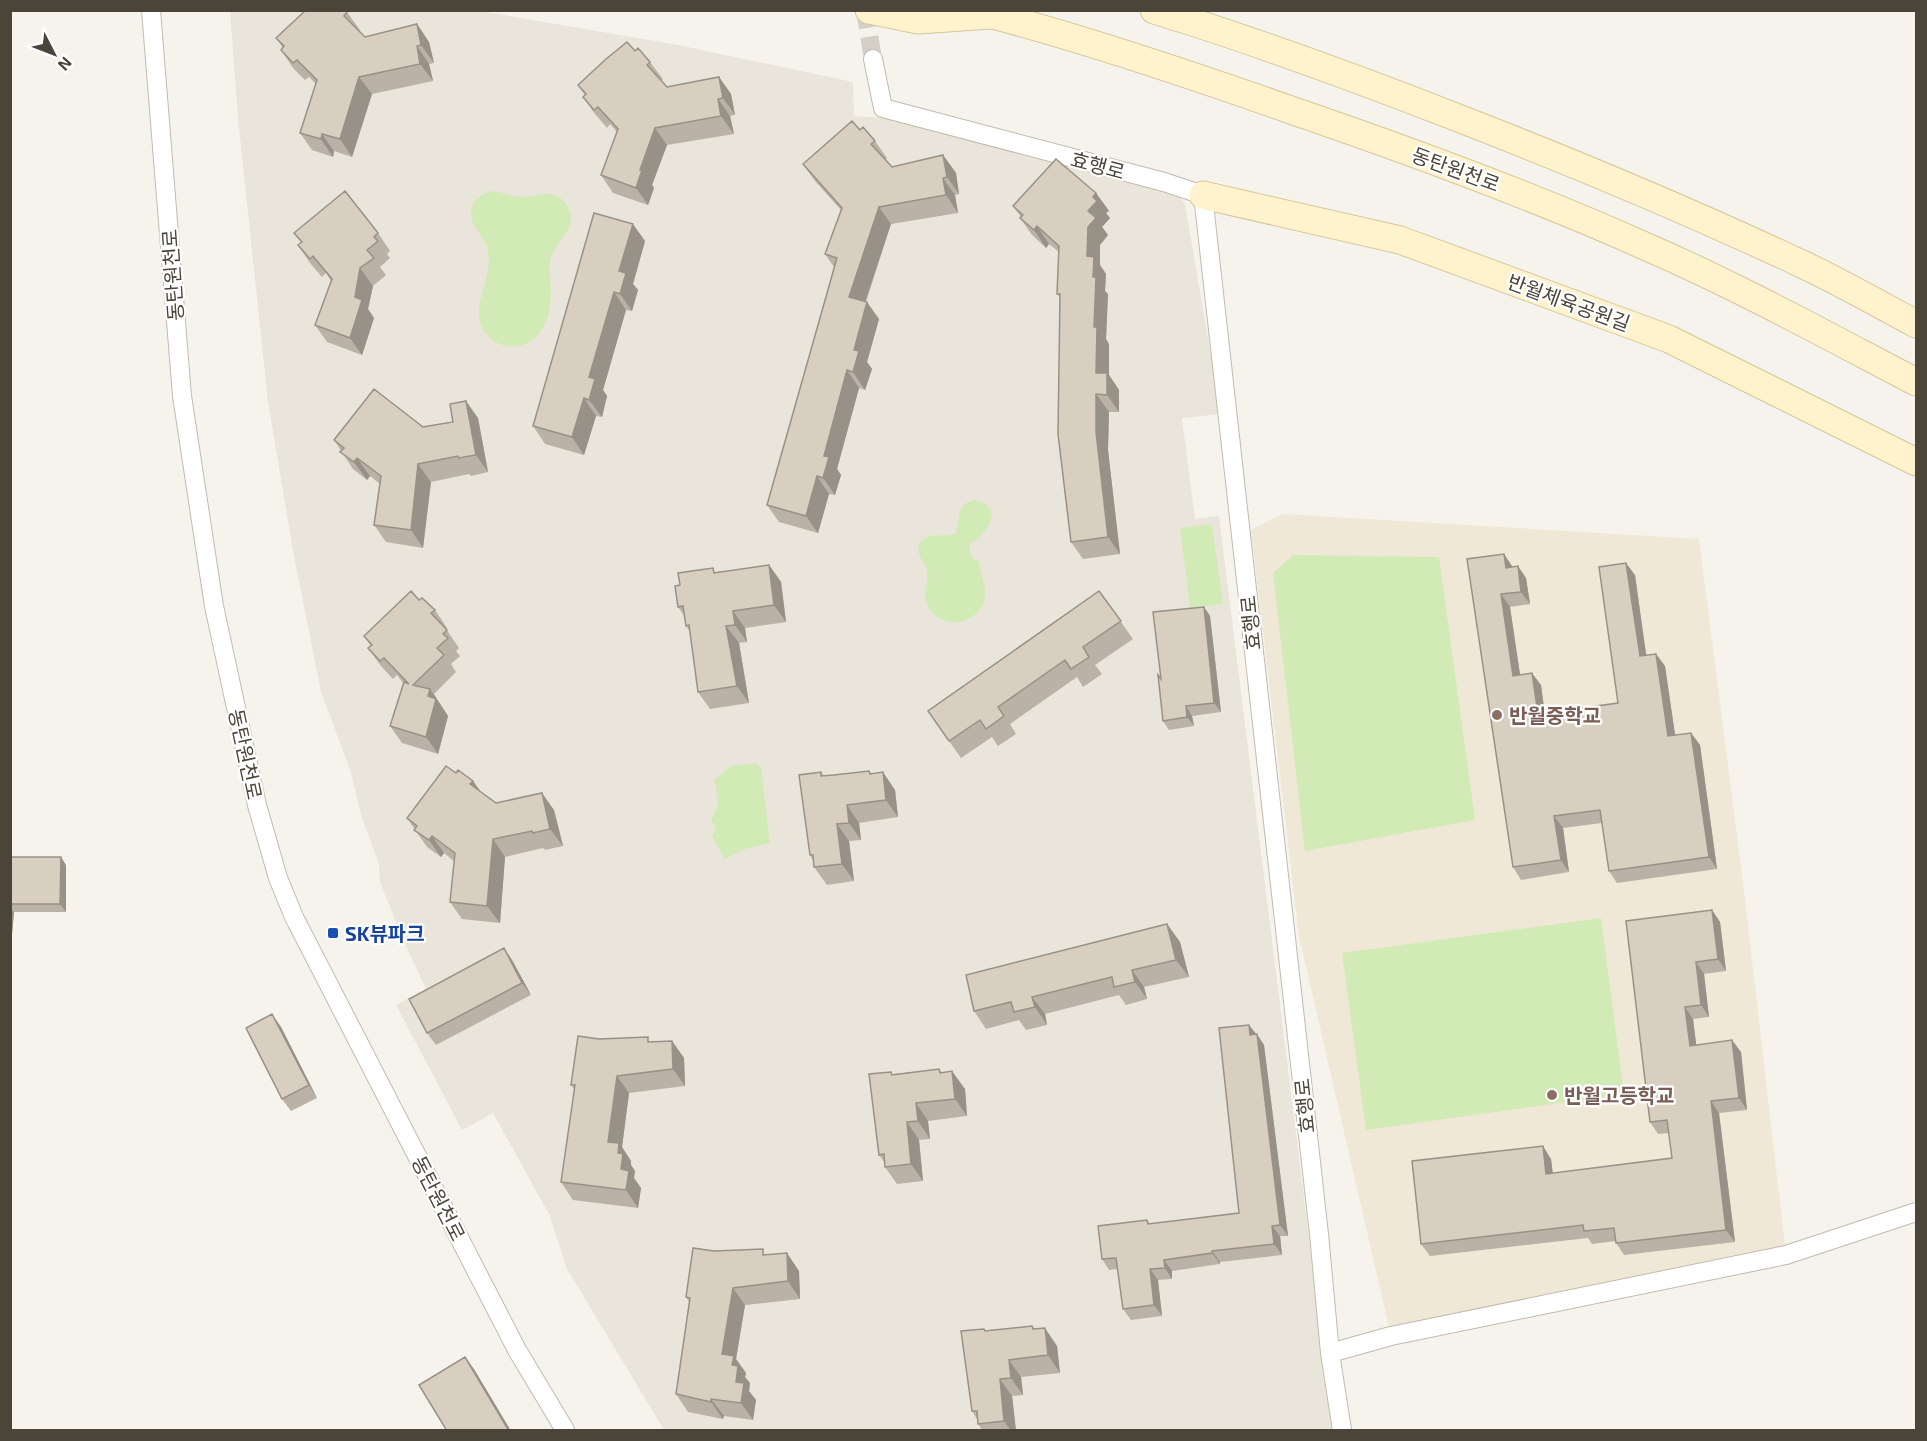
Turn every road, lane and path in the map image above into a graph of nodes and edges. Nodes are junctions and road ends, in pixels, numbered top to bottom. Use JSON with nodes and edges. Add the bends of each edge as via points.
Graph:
{"nodes":[{"id":1,"x":151,"y":10,"type":"edge"},
{"id":2,"x":869,"y":10,"type":"edge"},
{"id":3,"x":1154,"y":10,"type":"edge"},
{"id":4,"x":982,"y":13,"type":"edge"},
{"id":5,"x":873,"y":59,"type":"tunnel mouth"},
{"id":6,"x":1203,"y":195,"type":"junction"},
{"id":7,"x":1917,"y":324,"type":"edge"},
{"id":8,"x":1917,"y":382,"type":"edge"},
{"id":9,"x":1917,"y":462,"type":"edge"},
{"id":10,"x":1917,"y":1212,"type":"edge"},
{"id":11,"x":1329,"y":1353,"type":"junction"},
{"id":12,"x":565,"y":1431,"type":"edge"},
{"id":13,"x":1342,"y":1431,"type":"edge"}],
"edges":[{"from":1,"to":12,"type":"street","name":"동탄원천로","via":[[182,396],[214,606],[257,805],[278,878],[294,917],[517,1350]]},
{"from":2,"to":4,"type":"main road","name":"동탄원천로","via":[[918,20]]},
{"from":3,"to":7,"type":"main road","via":[[1356,78],[1516,141],[1805,266]]},
{"from":4,"to":8,"type":"main road","name":"동탄원천로","via":[[1199,78],[1503,186],[1649,248]]},
{"from":5,"to":6,"type":"street","name":"효행로","via":[[883,108]]},
{"from":6,"to":9,"type":"main road","name":"반월체육공원길","via":[[1400,240],[1670,339]]},
{"from":6,"to":11,"type":"street","name":"효행로"},
{"from":10,"to":11,"type":"street","via":[[1786,1255],[1392,1336]]},
{"from":11,"to":13,"type":"street","name":"효행로"}]}
